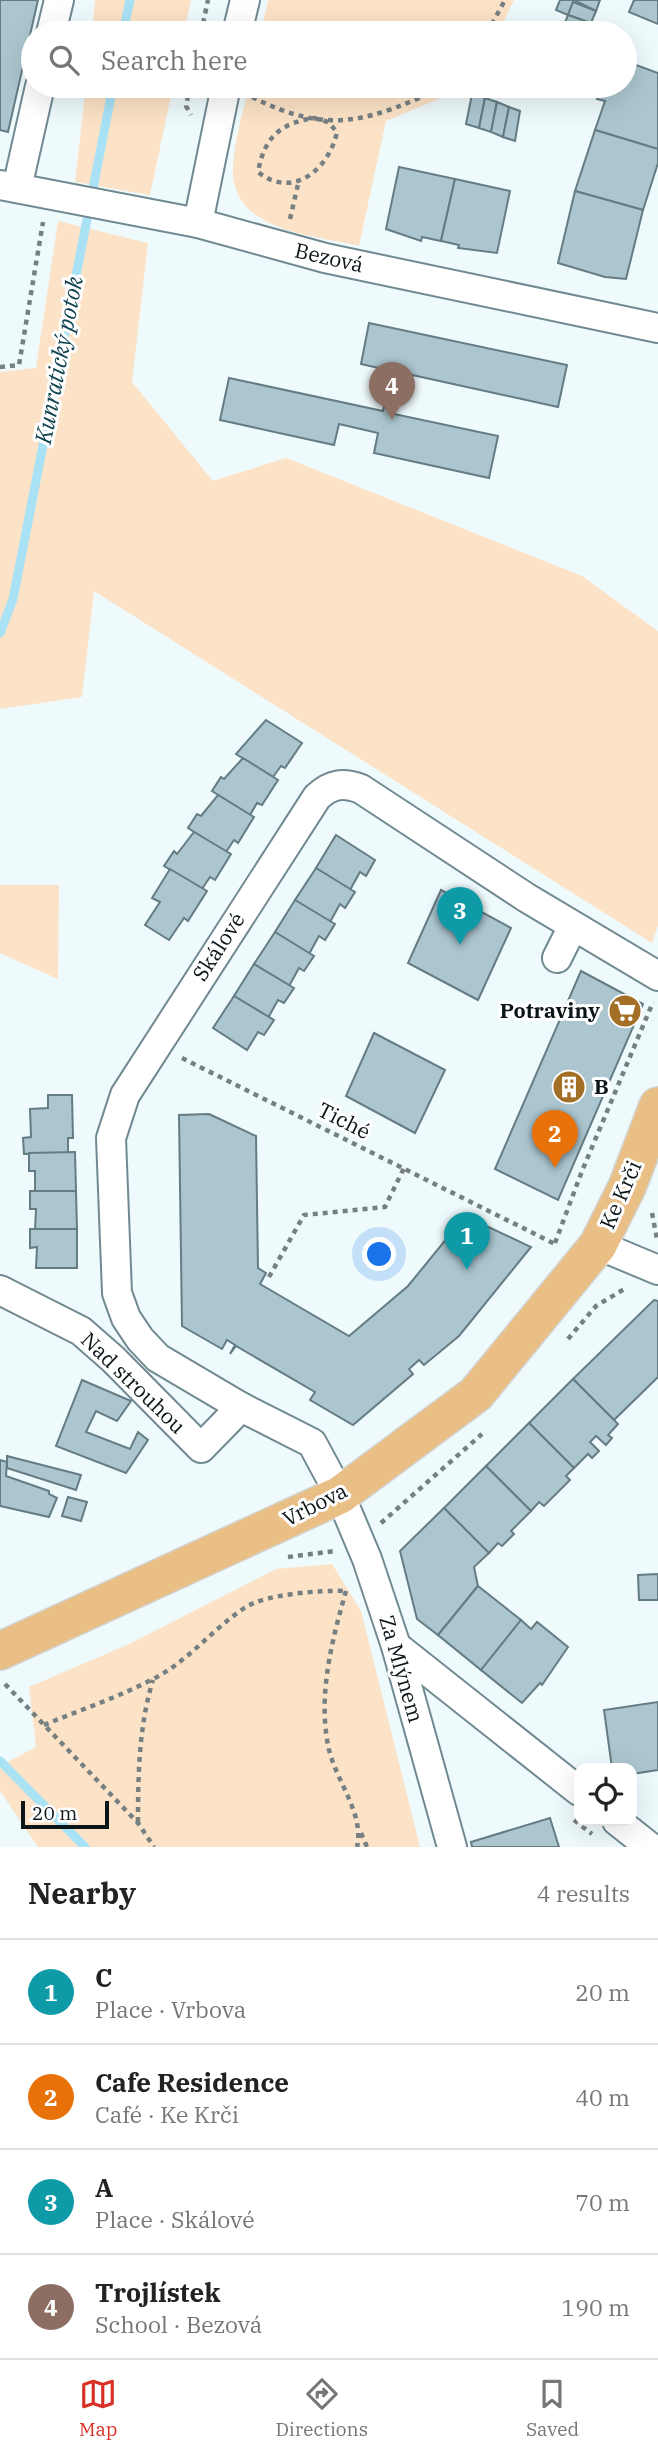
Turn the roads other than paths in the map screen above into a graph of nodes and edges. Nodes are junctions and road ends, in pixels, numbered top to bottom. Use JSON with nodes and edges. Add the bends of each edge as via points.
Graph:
{"nodes":[{"id":1,"x":59,"y":0,"type":"edge"},
{"id":2,"x":245,"y":0,"type":"edge"},
{"id":3,"x":54,"y":21,"type":"edge"},
{"id":4,"x":240,"y":21,"type":"edge"},
{"id":5,"x":36,"y":98,"type":"edge"},
{"id":6,"x":234,"y":98,"type":"edge"},
{"id":7,"x":8,"y":186,"type":"edge"},
{"id":8,"x":198,"y":223,"type":"junction"},
{"id":9,"x":656,"y":320,"type":"edge"},
{"id":10,"x":573,"y":926,"type":"junction"},
{"id":11,"x":557,"y":958,"type":"dead end"},
{"id":12,"x":656,"y":986,"type":"edge"},
{"id":13,"x":658,"y":1106,"type":"edge"},
{"id":14,"x":598,"y":1245,"type":"junction"},
{"id":15,"x":658,"y":1270,"type":"edge"},
{"id":16,"x":0,"y":1290,"type":"edge"},
{"id":17,"x":240,"y":1407,"type":"junction"},
{"id":18,"x":340,"y":1496,"type":"junction"},
{"id":19,"x":396,"y":1646,"type":"junction"},
{"id":20,"x":2,"y":1668,"type":"edge"},
{"id":21,"x":574,"y":1787,"type":"edge"},
{"id":22,"x":623,"y":1826,"type":"edge"},
{"id":23,"x":452,"y":1847,"type":"edge"},
{"id":24,"x":650,"y":1847,"type":"edge"}],
"edges":[{"from":1,"to":3,"type":"street"},
{"from":2,"to":4,"type":"street"},
{"from":5,"to":7,"type":"street"},
{"from":6,"to":8,"type":"street"},
{"from":7,"to":8,"type":"street","name":"Bezová"},
{"from":8,"to":9,"type":"street","name":"Bezová","via":[[284,247]]},
{"from":10,"to":11,"type":"street"},
{"from":10,"to":12,"type":"street","name":"Skálové"},
{"from":10,"to":17,"type":"street","name":"Skálové","via":[[361,789],[335,785],[317,797],[125,1095],[111,1138],[117,1293],[126,1318],[158,1358]]},
{"from":13,"to":14,"type":"main road","name":"Ke Krči","via":[[627,1187]]},
{"from":14,"to":15,"type":"street"},
{"from":14,"to":18,"type":"main road","name":"Vrbova","via":[[476,1394]]},
{"from":16,"to":17,"type":"street","name":"Nad strouhou","via":[[80,1331],[201,1448]]},
{"from":17,"to":18,"type":"street","via":[[312,1443]]},
{"from":18,"to":19,"type":"street","name":"Za Mlýnem","via":[[368,1559]]},
{"from":18,"to":20,"type":"main road","name":"Vrbova"},
{"from":19,"to":21,"type":"street"},
{"from":19,"to":23,"type":"street","name":"Za Mlýnem"},
{"from":22,"to":24,"type":"street"}]}
